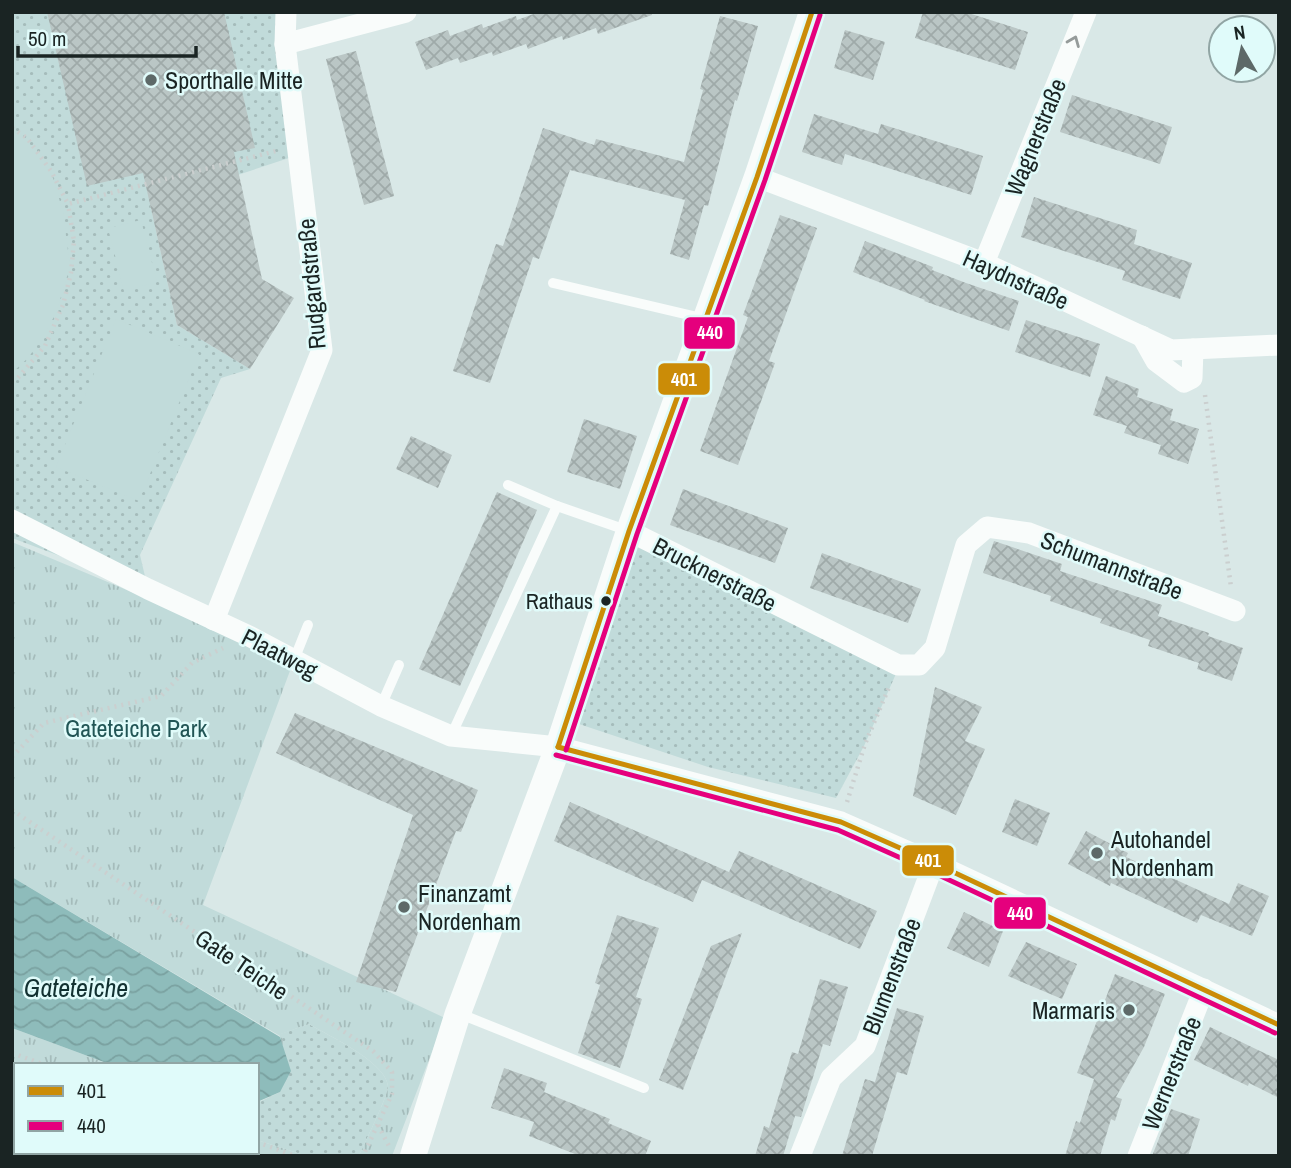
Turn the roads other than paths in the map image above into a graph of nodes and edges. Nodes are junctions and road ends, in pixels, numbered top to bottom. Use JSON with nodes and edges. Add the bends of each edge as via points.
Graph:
{"nodes":[{"id":1,"x":286,"y":12,"type":"edge"},
{"id":2,"x":406,"y":12,"type":"edge"},
{"id":3,"x":813,"y":12,"type":"edge"},
{"id":4,"x":1086,"y":12,"type":"edge"},
{"id":5,"x":285,"y":44,"type":"junction"},
{"id":6,"x":757,"y":177,"type":"junction"},
{"id":7,"x":984,"y":263,"type":"junction"},
{"id":8,"x":553,"y":283,"type":"dead end"},
{"id":9,"x":706,"y":319,"type":"junction"},
{"id":10,"x":1142,"y":336,"type":"junction"},
{"id":11,"x":1279,"y":345,"type":"edge"},
{"id":12,"x":1193,"y":349,"type":"junction"},
{"id":13,"x":508,"y":485,"type":"dead end"},
{"id":14,"x":557,"y":506,"type":"junction"},
{"id":15,"x":12,"y":520,"type":"edge"},
{"id":16,"x":629,"y":531,"type":"junction"},
{"id":17,"x":1235,"y":611,"type":"road end"},
{"id":18,"x":214,"y":620,"type":"junction"},
{"id":19,"x":307,"y":625,"type":"dead end"},
{"id":20,"x":294,"y":660,"type":"junction"},
{"id":21,"x":399,"y":665,"type":"dead end"},
{"id":22,"x":909,"y":665,"type":"joint"},
{"id":23,"x":381,"y":706,"type":"junction"},
{"id":24,"x":451,"y":736,"type":"junction"},
{"id":25,"x":558,"y":747,"type":"junction"},
{"id":26,"x":934,"y":863,"type":"junction"},
{"id":27,"x":1204,"y":989,"type":"junction"},
{"id":28,"x":458,"y":1013,"type":"junction"},
{"id":29,"x":1279,"y":1024,"type":"edge"},
{"id":30,"x":644,"y":1088,"type":"dead end"},
{"id":31,"x":402,"y":1154,"type":"edge"},
{"id":32,"x":800,"y":1156,"type":"edge"},
{"id":33,"x":1139,"y":1156,"type":"edge"}],
"edges":[{"from":1,"to":5,"type":"street","name":"Rudgardstraße"},
{"from":2,"to":5,"type":"street"},
{"from":3,"to":6,"type":"street"},
{"from":7,"to":4,"type":"street","name":"Wagnerstraße","one_way":true},
{"from":5,"to":18,"type":"street","name":"Rudgardstraße","via":[[322,350]]},
{"from":6,"to":7,"type":"street","name":"Haydnstraße"},
{"from":6,"to":9,"type":"street"},
{"from":7,"to":10,"type":"street","name":"Haydnstraße"},
{"from":8,"to":9,"type":"lane"},
{"from":9,"to":16,"type":"street"},
{"from":10,"to":12,"type":"street","name":"Haydnstraße","via":[[1171,350]]},
{"from":10,"to":12,"type":"street","via":[[1156,361],[1184,382],[1194,373]]},
{"from":11,"to":12,"type":"street","name":"Haydnstraße"},
{"from":13,"to":14,"type":"lane","name":"Brucknerstraße"},
{"from":14,"to":16,"type":"lane","name":"Brucknerstraße"},
{"from":14,"to":24,"type":"lane"},
{"from":15,"to":18,"type":"street","name":"Plaatweg"},
{"from":16,"to":22,"type":"street","name":"Brucknerstraße"},
{"from":16,"to":25,"type":"street"},
{"from":17,"to":22,"type":"street","name":"Schumannstraße","via":[[1029,533],[987,527],[966,545],[935,648]]},
{"from":18,"to":20,"type":"street","name":"Plaatweg"},
{"from":19,"to":20,"type":"lane"},
{"from":20,"to":23,"type":"street","name":"Plaatweg"},
{"from":21,"to":23,"type":"lane"},
{"from":23,"to":24,"type":"street","name":"Plaatweg"},
{"from":24,"to":25,"type":"street","name":"Plaatweg"},
{"from":25,"to":26,"type":"street","name":"Plaatweg","via":[[841,822]]},
{"from":25,"to":28,"type":"street"},
{"from":26,"to":27,"type":"street","name":"Plaatweg"},
{"from":26,"to":32,"type":"street","name":"Blumenstraße","via":[[865,1046],[831,1078]]},
{"from":27,"to":29,"type":"street","name":"Plaatweg"},
{"from":27,"to":33,"type":"street","name":"Wernerstraße"},
{"from":28,"to":30,"type":"lane"},
{"from":28,"to":31,"type":"street"}]}
